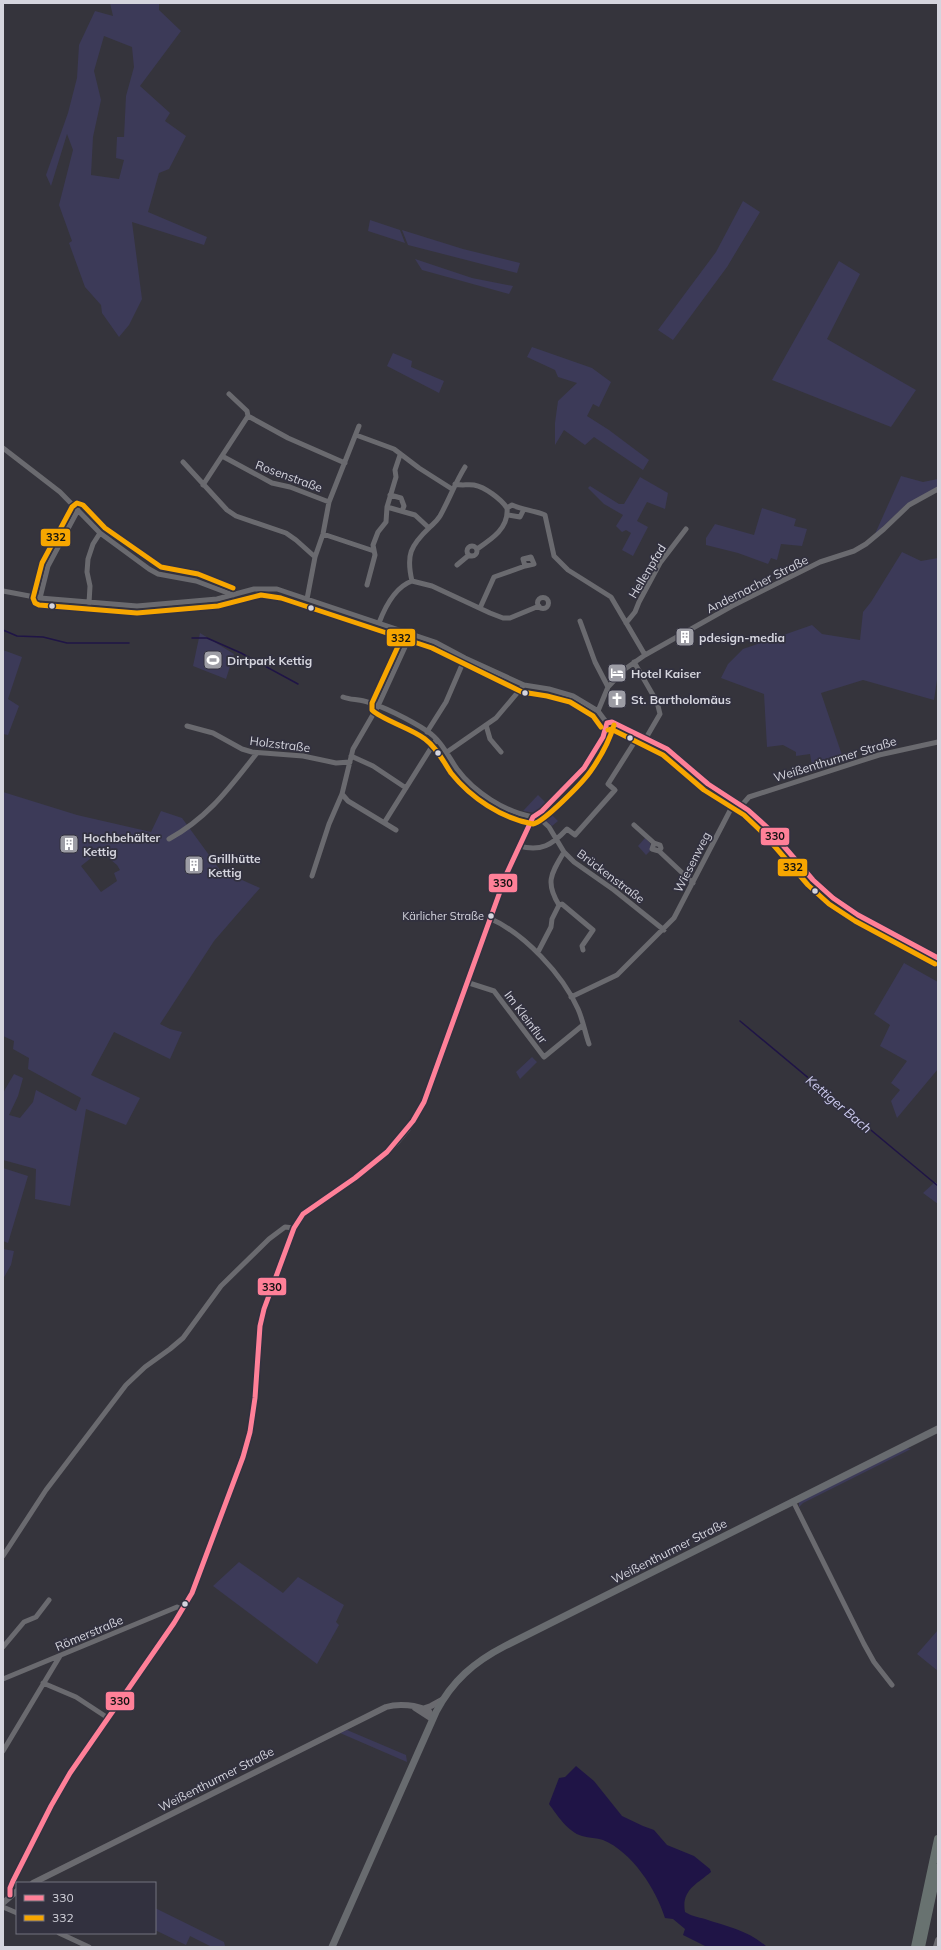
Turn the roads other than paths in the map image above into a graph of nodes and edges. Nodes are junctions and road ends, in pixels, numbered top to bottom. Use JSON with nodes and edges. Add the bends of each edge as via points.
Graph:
{"nodes":[{"id":1,"x":229,"y":394,"type":"dead end"},
{"id":2,"x":248,"y":416,"type":"junction"},
{"id":3,"x":359,"y":426,"type":"dead end"},
{"id":4,"x":356,"y":435,"type":"junction"},
{"id":5,"x":3,"y":448,"type":"edge"},
{"id":6,"x":400,"y":455,"type":"junction"},
{"id":7,"x":222,"y":456,"type":"junction"},
{"id":8,"x":183,"y":462,"type":"dead end"},
{"id":9,"x":345,"y":463,"type":"junction"},
{"id":10,"x":465,"y":467,"type":"dead end"},
{"id":11,"x":455,"y":484,"type":"junction"},
{"id":12,"x":203,"y":485,"type":"junction"},
{"id":13,"x":452,"y":489,"type":"junction"},
{"id":14,"x":938,"y":489,"type":"edge"},
{"id":15,"x":390,"y":495,"type":"junction"},
{"id":16,"x":329,"y":502,"type":"junction"},
{"id":17,"x":387,"y":507,"type":"junction"},
{"id":18,"x":507,"y":508,"type":"junction"},
{"id":19,"x":78,"y":510,"type":"junction"},
{"id":20,"x":402,"y":511,"type":"junction"},
{"id":21,"x":523,"y":511,"type":"junction"},
{"id":22,"x":508,"y":515,"type":"junction"},
{"id":23,"x":429,"y":528,"type":"junction"},
{"id":24,"x":686,"y":529,"type":"dead end"},
{"id":25,"x":100,"y":533,"type":"junction"},
{"id":26,"x":323,"y":534,"type":"junction"},
{"id":27,"x":374,"y":551,"type":"junction"},
{"id":28,"x":315,"y":556,"type":"junction"},
{"id":29,"x":457,"y":565,"type":"dead end"},
{"id":30,"x":525,"y":566,"type":"dead end"},
{"id":31,"x":412,"y":581,"type":"junction"},
{"id":32,"x":367,"y":585,"type":"dead end"},
{"id":33,"x":3,"y":591,"type":"edge"},
{"id":34,"x":233,"y":595,"type":"junction"},
{"id":35,"x":40,"y":598,"type":"junction"},
{"id":36,"x":307,"y":599,"type":"junction"},
{"id":37,"x":88,"y":603,"type":"junction"},
{"id":38,"x":539,"y":606,"type":"dead end"},
{"id":39,"x":480,"y":608,"type":"junction"},
{"id":40,"x":580,"y":621,"type":"dead end"},
{"id":41,"x":626,"y":623,"type":"junction"},
{"id":42,"x":381,"y":624,"type":"junction"},
{"id":43,"x":411,"y":634,"type":"junction"},
{"id":44,"x":644,"y":655,"type":"junction"},
{"id":45,"x":465,"y":658,"type":"junction"},
{"id":46,"x":634,"y":662,"type":"junction"},
{"id":47,"x":524,"y":685,"type":"junction"},
{"id":48,"x":608,"y":687,"type":"junction"},
{"id":49,"x":343,"y":697,"type":"dead end"},
{"id":50,"x":378,"y":706,"type":"junction"},
{"id":51,"x":598,"y":710,"type":"junction"},
{"id":52,"x":607,"y":723,"type":"junction"},
{"id":53,"x":486,"y":725,"type":"junction"},
{"id":54,"x":187,"y":726,"type":"dead end"},
{"id":55,"x":428,"y":732,"type":"junction"},
{"id":56,"x":639,"y":736,"type":"junction"},
{"id":57,"x":646,"y":738,"type":"junction"},
{"id":58,"x":436,"y":740,"type":"junction"},
{"id":59,"x":938,"y":742,"type":"edge"},
{"id":60,"x":447,"y":752,"type":"junction"},
{"id":61,"x":501,"y":752,"type":"dead end"},
{"id":62,"x":257,"y":753,"type":"junction"},
{"id":63,"x":351,"y":756,"type":"junction"},
{"id":64,"x":350,"y":762,"type":"junction"},
{"id":65,"x":406,"y":788,"type":"junction"},
{"id":66,"x":342,"y":794,"type":"junction"},
{"id":67,"x":735,"y":800,"type":"junction"},
{"id":68,"x":742,"y":805,"type":"junction"},
{"id":69,"x":535,"y":816,"type":"junction"},
{"id":70,"x":384,"y":822,"type":"junction"},
{"id":71,"x":634,"y":825,"type":"dead end"},
{"id":72,"x":396,"y":830,"type":"dead end"},
{"id":73,"x":169,"y":839,"type":"dead end"},
{"id":74,"x":558,"y":839,"type":"junction"},
{"id":75,"x":519,"y":846,"type":"junction"},
{"id":76,"x":564,"y":852,"type":"junction"},
{"id":77,"x":312,"y":876,"type":"dead end"},
{"id":78,"x":693,"y":883,"type":"junction"},
{"id":79,"x":559,"y":905,"type":"junction"},
{"id":80,"x":490,"y":918,"type":"junction"},
{"id":81,"x":664,"y":930,"type":"junction"},
{"id":82,"x":583,"y":950,"type":"dead end"},
{"id":83,"x":538,"y":952,"type":"junction"},
{"id":84,"x":938,"y":958,"type":"edge"},
{"id":85,"x":466,"y":982,"type":"junction"},
{"id":86,"x":571,"y":997,"type":"junction"},
{"id":87,"x":583,"y":1025,"type":"junction"},
{"id":88,"x":589,"y":1044,"type":"dead end"},
{"id":89,"x":294,"y":1228,"type":"junction"},
{"id":90,"x":938,"y":1429,"type":"edge"},
{"id":91,"x":793,"y":1501,"type":"junction"},
{"id":92,"x":3,"y":1556,"type":"edge"},
{"id":93,"x":49,"y":1600,"type":"dead end"},
{"id":94,"x":183,"y":1610,"type":"junction"},
{"id":95,"x":3,"y":1647,"type":"edge"},
{"id":96,"x":60,"y":1656,"type":"junction"},
{"id":97,"x":3,"y":1679,"type":"edge"},
{"id":98,"x":43,"y":1683,"type":"junction"},
{"id":99,"x":892,"y":1685,"type":"dead end"},
{"id":100,"x":442,"y":1700,"type":"junction"},
{"id":101,"x":412,"y":1707,"type":"junction"},
{"id":102,"x":422,"y":1708,"type":"junction"},
{"id":103,"x":108,"y":1718,"type":"junction"},
{"id":104,"x":432,"y":1719,"type":"junction"},
{"id":105,"x":3,"y":1751,"type":"edge"},
{"id":106,"x":938,"y":1839,"type":"edge"},
{"id":107,"x":938,"y":1868,"type":"edge"},
{"id":108,"x":35,"y":1882,"type":"edge"},
{"id":109,"x":16,"y":1892,"type":"edge"},
{"id":110,"x":10,"y":1895,"type":"junction"},
{"id":111,"x":3,"y":1903,"type":"edge"},
{"id":112,"x":3,"y":1907,"type":"edge"},
{"id":113,"x":16,"y":1913,"type":"edge"},
{"id":114,"x":61,"y":1934,"type":"edge"},
{"id":115,"x":938,"y":1940,"type":"edge"},
{"id":116,"x":89,"y":1947,"type":"edge"},
{"id":117,"x":332,"y":1947,"type":"edge"},
{"id":118,"x":915,"y":1947,"type":"edge"},
{"id":119,"x":921,"y":1947,"type":"edge"},
{"id":120,"x":936,"y":1947,"type":"edge"}],
"edges":[{"from":1,"to":2,"type":"street","via":[[247,411]]},
{"from":2,"to":7,"type":"street"},
{"from":2,"to":9,"type":"street","via":[[288,438]]},
{"from":3,"to":4,"type":"street"},
{"from":4,"to":6,"type":"street","via":[[394,449]]},
{"from":4,"to":9,"type":"street"},
{"from":5,"to":19,"type":"street","via":[[60,492]]},
{"from":6,"to":13,"type":"street"},
{"from":6,"to":15,"type":"street"},
{"from":7,"to":12,"type":"street"},
{"from":7,"to":16,"type":"street","name":"Rosenstraße","via":[[272,484],[290,487]]},
{"from":8,"to":12,"type":"street"},
{"from":9,"to":16,"type":"street"},
{"from":10,"to":11,"type":"street"},
{"from":11,"to":13,"type":"street"},
{"from":11,"to":18,"type":"street","via":[[473,485],[501,499]]},
{"from":12,"to":28,"type":"street","via":[[231,513],[286,533]]},
{"from":13,"to":23,"type":"street","via":[[440,517]]},
{"from":14,"to":44,"type":"street","name":"Andernacher Straße","via":[[909,505],[884,529],[854,551],[814,565],[732,606]]},
{"from":15,"to":17,"type":"street"},
{"from":15,"to":20,"type":"street","via":[[401,498],[404,506]]},
{"from":16,"to":26,"type":"street"},
{"from":17,"to":20,"type":"street"},
{"from":17,"to":27,"type":"street","via":[[386,522],[378,532],[373,545]]},
{"from":18,"to":21,"type":"street","via":[[512,505]]},
{"from":18,"to":22,"type":"street"},
{"from":19,"to":25,"type":"street"},
{"from":19,"to":35,"type":"street","via":[[48,566]]},
{"from":20,"to":23,"type":"street","via":[[418,517]]},
{"from":21,"to":22,"type":"street","via":[[520,517]]},
{"from":21,"to":41,"type":"street","via":[[530,509],[545,515],[554,556],[568,570],[611,597]]},
{"from":22,"to":29,"type":"street","via":[[500,531],[477,549],[475,555],[469,555]]},
{"from":23,"to":31,"type":"street","via":[[410,552]]},
{"from":24,"to":41,"type":"street","name":"Hellenpfad","via":[[660,563],[635,612]]},
{"from":25,"to":34,"type":"street","via":[[158,574],[196,581]]},
{"from":25,"to":37,"type":"street","via":[[88,559]]},
{"from":26,"to":27,"type":"street"},
{"from":26,"to":28,"type":"street"},
{"from":27,"to":32,"type":"street"},
{"from":28,"to":36,"type":"street"},
{"from":30,"to":39,"type":"street","via":[[494,577]]},
{"from":31,"to":39,"type":"street","via":[[432,586]]},
{"from":31,"to":42,"type":"street","via":[[405,584],[388,604]]},
{"from":33,"to":35,"type":"street"},
{"from":34,"to":36,"type":"street","via":[[269,588]]},
{"from":34,"to":37,"type":"street","via":[[217,599],[137,606]]},
{"from":35,"to":37,"type":"street"},
{"from":36,"to":42,"type":"street"},
{"from":38,"to":39,"type":"street","via":[[510,618]]},
{"from":40,"to":48,"type":"street","via":[[595,662]]},
{"from":41,"to":44,"type":"street"},
{"from":42,"to":43,"type":"street"},
{"from":43,"to":45,"type":"street","via":[[435,642]]},
{"from":43,"to":50,"type":"street"},
{"from":44,"to":46,"type":"street","name":"Andernacher Straße"},
{"from":45,"to":47,"type":"street"},
{"from":45,"to":55,"type":"street","via":[[446,702]]},
{"from":46,"to":48,"type":"street","name":"Andernacher Straße"},
{"from":46,"to":57,"type":"street","via":[[657,702],[660,714]]},
{"from":47,"to":51,"type":"street","via":[[573,696]]},
{"from":47,"to":53,"type":"street","via":[[496,718]]},
{"from":48,"to":51,"type":"street","name":"Andernacher Straße"},
{"from":49,"to":50,"type":"street"},
{"from":50,"to":55,"type":"street"},
{"from":50,"to":63,"type":"street"},
{"from":51,"to":52,"type":"street"},
{"from":52,"to":56,"type":"street","via":[[612,722]]},
{"from":52,"to":69,"type":"street","via":[[597,748],[584,768]]},
{"from":53,"to":60,"type":"street"},
{"from":53,"to":61,"type":"street","via":[[490,739]]},
{"from":54,"to":62,"type":"street","name":"Holzstraße","via":[[214,733],[242,749]]},
{"from":55,"to":58,"type":"street"},
{"from":56,"to":57,"type":"street"},
{"from":56,"to":74,"type":"street","via":[[608,784],[615,790],[575,835],[568,829]]},
{"from":57,"to":67,"type":"street","via":[[673,754],[708,784]]},
{"from":58,"to":60,"type":"street"},
{"from":58,"to":65,"type":"street"},
{"from":59,"to":68,"type":"street","name":"Weißenthurmer Straße","via":[[879,754],[749,797]]},
{"from":60,"to":69,"type":"street","via":[[473,786],[506,807]]},
{"from":62,"to":64,"type":"street","name":"Holzstraße","via":[[303,756],[336,764]]},
{"from":62,"to":73,"type":"street","via":[[213,807],[190,827]]},
{"from":63,"to":64,"type":"street"},
{"from":63,"to":65,"type":"street","via":[[373,766]]},
{"from":64,"to":66,"type":"street"},
{"from":65,"to":70,"type":"street"},
{"from":66,"to":70,"type":"street","via":[[348,801]]},
{"from":66,"to":77,"type":"street"},
{"from":67,"to":68,"type":"street"},
{"from":67,"to":78,"type":"street","name":"Wiesenweg"},
{"from":68,"to":84,"type":"street","via":[[761,820],[808,875],[831,897],[873,924]]},
{"from":69,"to":74,"type":"street","name":"Brückenstraße","via":[[549,826]]},
{"from":69,"to":75,"type":"street"},
{"from":70,"to":72,"type":"street"},
{"from":71,"to":78,"type":"street","via":[[654,843],[652,849],[659,851]]},
{"from":74,"to":75,"type":"street","via":[[540,848]]},
{"from":74,"to":76,"type":"street","name":"Brückenstraße"},
{"from":75,"to":80,"type":"street"},
{"from":76,"to":79,"type":"street","via":[[550,882],[552,893]]},
{"from":76,"to":81,"type":"street","name":"Brückenstraße"},
{"from":78,"to":81,"type":"street","name":"Wiesenweg","via":[[674,918]]},
{"from":79,"to":82,"type":"street","via":[[566,906],[593,930],[582,946]]},
{"from":79,"to":83,"type":"street"},
{"from":80,"to":83,"type":"street"},
{"from":80,"to":85,"type":"street"},
{"from":81,"to":86,"type":"street","name":"Wiesenweg","via":[[617,975]]},
{"from":83,"to":86,"type":"street"},
{"from":85,"to":87,"type":"street","name":"Im Kleinflur","via":[[494,991],[544,1057]]},
{"from":85,"to":89,"type":"street","via":[[424,1102],[402,1138],[373,1164],[303,1214]]},
{"from":86,"to":87,"type":"street"},
{"from":87,"to":88,"type":"street"},
{"from":89,"to":92,"type":"street","via":[[285,1227],[269,1239],[221,1286],[183,1338],[126,1385],[46,1490]]},
{"from":89,"to":94,"type":"street","via":[[269,1293],[262,1320],[250,1432],[243,1457],[192,1593]]},
{"from":90,"to":91,"type":"main road","name":"Weißenthurmer Straße"},
{"from":91,"to":99,"type":"street","via":[[864,1644]]},
{"from":91,"to":100,"type":"main road","name":"Weißenthurmer Straße","via":[[490,1654],[458,1678]]},
{"from":93,"to":95,"type":"street","via":[[36,1617],[24,1622]]},
{"from":94,"to":96,"type":"street","name":"Römerstraße","via":[[177,1607]]},
{"from":94,"to":103,"type":"street"},
{"from":96,"to":97,"type":"street","name":"Römerstraße"},
{"from":96,"to":98,"type":"street"},
{"from":98,"to":103,"type":"street","via":[[76,1697]]},
{"from":98,"to":105,"type":"street"},
{"from":100,"to":102,"type":"street"},
{"from":100,"to":104,"type":"main road","name":"Weißenthurmer Straße"},
{"from":101,"to":102,"type":"street","name":"Weißenthurmer Straße"},
{"from":101,"to":104,"type":"street","name":"Weißenthurmer Straße"},
{"from":101,"to":108,"type":"street","name":"Weißenthurmer Straße","via":[[394,1705],[377,1711]]},
{"from":102,"to":104,"type":"street","via":[[429,1712]]},
{"from":103,"to":110,"type":"street","via":[[51,1806],[10,1888]]},
{"from":104,"to":117,"type":"main road"},
{"from":106,"to":118,"type":"highway"},
{"from":107,"to":119,"type":"highway"},
{"from":109,"to":110,"type":"street"},
{"from":110,"to":111,"type":"street"},
{"from":112,"to":113,"type":"street"},
{"from":114,"to":116,"type":"street"},
{"from":115,"to":120,"type":"street"}]}
